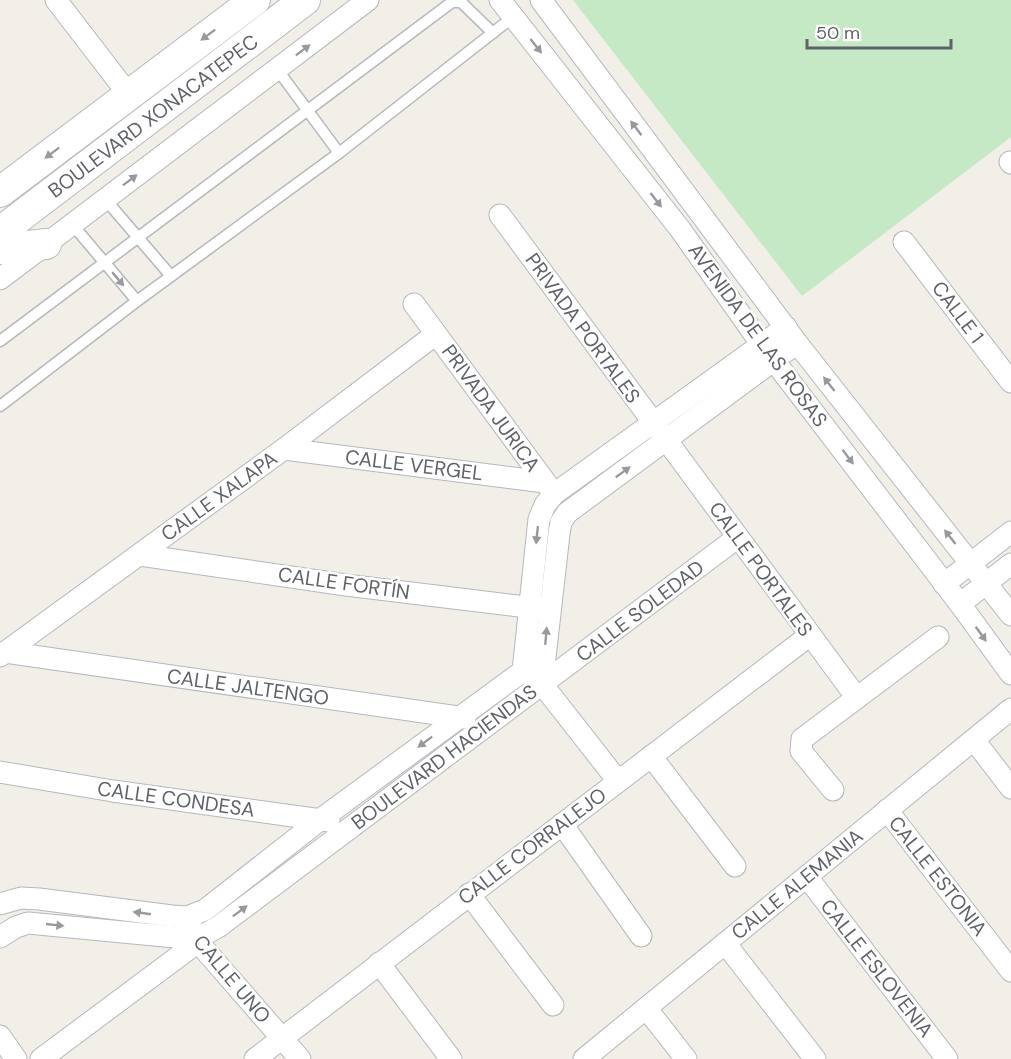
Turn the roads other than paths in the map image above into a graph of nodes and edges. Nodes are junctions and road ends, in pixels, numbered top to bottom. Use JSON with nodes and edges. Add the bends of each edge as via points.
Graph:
{"nodes":[{"id":1,"x":56,"y":0,"type":"edge"},
{"id":2,"x":255,"y":0,"type":"edge"},
{"id":3,"x":305,"y":0,"type":"edge"},
{"id":4,"x":368,"y":0,"type":"edge"},
{"id":5,"x":500,"y":0,"type":"edge"},
{"id":6,"x":541,"y":0,"type":"edge"},
{"id":7,"x":513,"y":17,"type":"junction"},
{"id":8,"x":493,"y":33,"type":"junction"},
{"id":9,"x":277,"y":69,"type":"junction"},
{"id":10,"x":129,"y":95,"type":"junction"},
{"id":11,"x":307,"y":110,"type":"junction"},
{"id":12,"x":339,"y":153,"type":"junction"},
{"id":13,"x":0,"y":192,"type":"edge"},
{"id":14,"x":105,"y":199,"type":"junction"},
{"id":15,"x":500,"y":215,"type":"dead end"},
{"id":16,"x":72,"y":224,"type":"junction"},
{"id":17,"x":0,"y":232,"type":"edge"},
{"id":18,"x":138,"y":238,"type":"junction"},
{"id":19,"x":904,"y":242,"type":"dead end"},
{"id":20,"x":46,"y":243,"type":"junction"},
{"id":21,"x":0,"y":249,"type":"edge"},
{"id":22,"x":105,"y":263,"type":"junction"},
{"id":23,"x":171,"y":276,"type":"junction"},
{"id":24,"x":0,"y":279,"type":"edge"},
{"id":25,"x":137,"y":301,"type":"junction"},
{"id":26,"x":414,"y":304,"type":"dead end"},
{"id":27,"x":436,"y":334,"type":"junction"},
{"id":28,"x":791,"y":335,"type":"junction"},
{"id":29,"x":0,"y":341,"type":"edge"},
{"id":30,"x":768,"y":352,"type":"junction"},
{"id":31,"x":1011,"y":382,"type":"edge"},
{"id":32,"x":0,"y":406,"type":"edge"},
{"id":33,"x":653,"y":423,"type":"junction"},
{"id":34,"x":666,"y":440,"type":"junction"},
{"id":35,"x":284,"y":449,"type":"junction"},
{"id":36,"x":549,"y":488,"type":"junction"},
{"id":37,"x":567,"y":513,"type":"junction"},
{"id":38,"x":1011,"y":532,"type":"edge"},
{"id":39,"x":738,"y":537,"type":"junction"},
{"id":40,"x":140,"y":555,"type":"junction"},
{"id":41,"x":970,"y":563,"type":"junction"},
{"id":42,"x":1011,"y":564,"type":"edge"},
{"id":43,"x":986,"y":583,"type":"junction"},
{"id":44,"x":944,"y":584,"type":"junction"},
{"id":45,"x":960,"y":604,"type":"junction"},
{"id":46,"x":539,"y":608,"type":"junction"},
{"id":47,"x":1011,"y":615,"type":"edge"},
{"id":48,"x":810,"y":635,"type":"junction"},
{"id":49,"x":938,"y":637,"type":"dead end"},
{"id":50,"x":3,"y":654,"type":"edge"},
{"id":51,"x":523,"y":671,"type":"junction"},
{"id":52,"x":1011,"y":675,"type":"edge"},
{"id":53,"x":542,"y":684,"type":"junction"},
{"id":54,"x":857,"y":698,"type":"junction"},
{"id":55,"x":1011,"y":709,"type":"edge"},
{"id":56,"x":459,"y":717,"type":"junction"},
{"id":57,"x":491,"y":722,"type":"junction"},
{"id":58,"x":974,"y":740,"type":"junction"},
{"id":59,"x":651,"y":756,"type":"junction"},
{"id":60,"x":0,"y":772,"type":"edge"},
{"id":61,"x":618,"y":781,"type":"junction"},
{"id":62,"x":1011,"y":788,"type":"edge"},
{"id":63,"x":833,"y":790,"type":"dead end"},
{"id":64,"x":887,"y":810,"type":"junction"},
{"id":65,"x":321,"y":819,"type":"junction"},
{"id":66,"x":562,"y":824,"type":"junction"},
{"id":67,"x":352,"y":826,"type":"junction"},
{"id":68,"x":735,"y":867,"type":"dead end"},
{"id":69,"x":807,"y":877,"type":"junction"},
{"id":70,"x":469,"y":894,"type":"junction"},
{"id":71,"x":0,"y":905,"type":"edge"},
{"id":72,"x":187,"y":917,"type":"junction"},
{"id":73,"x":8,"y":932,"type":"edge"},
{"id":74,"x":641,"y":936,"type":"dead end"},
{"id":75,"x":197,"y":940,"type":"junction"},
{"id":76,"x":725,"y":943,"type":"junction"},
{"id":77,"x":379,"y":963,"type":"junction"},
{"id":78,"x":1011,"y":971,"type":"edge"},
{"id":79,"x":553,"y":1005,"type":"dead end"},
{"id":80,"x":646,"y":1008,"type":"junction"},
{"id":81,"x":0,"y":1036,"type":"edge"},
{"id":82,"x":282,"y":1038,"type":"junction"},
{"id":83,"x":16,"y":1059,"type":"edge"},
{"id":84,"x":41,"y":1059,"type":"edge"},
{"id":85,"x":255,"y":1059,"type":"edge"},
{"id":86,"x":300,"y":1059,"type":"edge"},
{"id":87,"x":451,"y":1059,"type":"edge"},
{"id":88,"x":584,"y":1059,"type":"edge"},
{"id":89,"x":686,"y":1059,"type":"edge"},
{"id":90,"x":815,"y":1059,"type":"edge"},
{"id":91,"x":947,"y":1059,"type":"edge"}],
"edges":[{"from":1,"to":10,"type":"street"},
{"from":2,"to":10,"type":"main road","name":"BOULEVARD XONACATEPEC","one_way":true},
{"from":3,"to":17,"type":"main road","name":"BOULEVARD XONACATEPEC"},
{"from":9,"to":4,"type":"street","one_way":true},
{"from":5,"to":7,"type":"street","name":"AVENIDA DE LAS ROSAS"},
{"from":28,"to":6,"type":"street","name":"AVENIDA DE LAS ROSAS","one_way":true},
{"from":7,"to":8,"type":"lane"},
{"from":7,"to":30,"type":"street","name":"AVENIDA DE LAS ROSAS","one_way":true,"via":[[680,230]]},
{"from":8,"to":11,"type":"lane","via":[[461,2],[452,2]]},
{"from":8,"to":12,"type":"lane"},
{"from":9,"to":11,"type":"lane"},
{"from":14,"to":9,"type":"street","one_way":true},
{"from":10,"to":13,"type":"main road","name":"BOULEVARD XONACATEPEC","one_way":true},
{"from":11,"to":12,"type":"lane"},
{"from":11,"to":18,"type":"lane"},
{"from":12,"to":23,"type":"lane"},
{"from":14,"to":16,"type":"street"},
{"from":14,"to":18,"type":"lane"},
{"from":15,"to":33,"type":"street","name":"PRIVADA PORTALES"},
{"from":16,"to":20,"type":"street"},
{"from":16,"to":22,"type":"lane"},
{"from":18,"to":22,"type":"lane"},
{"from":18,"to":23,"type":"lane"},
{"from":19,"to":31,"type":"street","name":"CALLE 1"},
{"from":20,"to":21,"type":"main road"},
{"from":20,"to":24,"type":"street"},
{"from":22,"to":25,"type":"lane","one_way":true},
{"from":22,"to":29,"type":"lane"},
{"from":23,"to":25,"type":"lane"},
{"from":25,"to":32,"type":"lane"},
{"from":26,"to":27,"type":"street","name":"PRIVADA JURICA"},
{"from":27,"to":35,"type":"street","name":"CALLE XALAPA"},
{"from":27,"to":36,"type":"street","name":"PRIVADA JURICA"},
{"from":28,"to":30,"type":"street","name":"BOULEVARD HACIENDAS"},
{"from":41,"to":28,"type":"street","name":"AVENIDA DE LAS ROSAS","one_way":true},
{"from":30,"to":33,"type":"street","name":"BOULEVARD HACIENDAS"},
{"from":30,"to":34,"type":"street","name":"BOULEVARD HACIENDAS"},
{"from":30,"to":44,"type":"street","name":"AVENIDA DE LAS ROSAS","one_way":true},
{"from":33,"to":34,"type":"street","name":"PRIVADA PORTALES"},
{"from":33,"to":36,"type":"street","name":"BOULEVARD HACIENDAS"},
{"from":37,"to":34,"type":"street","name":"BOULEVARD HACIENDAS","one_way":true},
{"from":34,"to":39,"type":"street","name":"CALLE PORTALES"},
{"from":35,"to":36,"type":"street","name":"CALLE VERGEL"},
{"from":35,"to":40,"type":"street","name":"CALLE XALAPA"},
{"from":36,"to":37,"type":"street","name":"PRIVADA JURICA"},
{"from":36,"to":46,"type":"street","name":"BOULEVARD HACIENDAS","one_way":true,"via":[[539,519]]},
{"from":37,"to":46,"type":"street","name":"BOULEVARD HACIENDAS","via":[[561,522]]},
{"from":38,"to":41,"type":"street"},
{"from":39,"to":48,"type":"street","name":"CALLE PORTALES"},
{"from":39,"to":53,"type":"street","name":"CALLE SOLEDAD"},
{"from":40,"to":46,"type":"street","name":"CALLE FORTÍN"},
{"from":40,"to":50,"type":"street","name":"CALLE XALAPA"},
{"from":41,"to":43,"type":"street","name":"AVENIDA DE LAS ROSAS"},
{"from":41,"to":44,"type":"street"},
{"from":42,"to":43,"type":"street"},
{"from":43,"to":45,"type":"street"},
{"from":43,"to":47,"type":"street","name":"AVENIDA DE LAS ROSAS"},
{"from":44,"to":45,"type":"street","name":"AVENIDA DE LAS ROSAS"},
{"from":45,"to":52,"type":"street","name":"AVENIDA DE LAS ROSAS","one_way":true},
{"from":46,"to":51,"type":"street","name":"BOULEVARD HACIENDAS"},
{"from":53,"to":46,"type":"street","name":"BOULEVARD HACIENDAS","one_way":true},
{"from":48,"to":54,"type":"street","name":"CALLE PORTALES"},
{"from":48,"to":59,"type":"street","name":"CALLE CORRALEJO"},
{"from":49,"to":54,"type":"street"},
{"from":50,"to":56,"type":"street","name":"CALLE JALTENGO"},
{"from":51,"to":53,"type":"street"},
{"from":51,"to":56,"type":"street","name":"BOULEVARD HACIENDAS"},
{"from":53,"to":57,"type":"street","name":"BOULEVARD HACIENDAS"},
{"from":53,"to":61,"type":"street"},
{"from":54,"to":63,"type":"street","via":[[802,739],[801,751]]},
{"from":55,"to":58,"type":"street","name":"CALLE ALEMANIA"},
{"from":56,"to":57,"type":"street","name":"CALLE JALTENGO"},
{"from":56,"to":65,"type":"street","name":"BOULEVARD HACIENDAS","one_way":true},
{"from":57,"to":67,"type":"street","name":"BOULEVARD HACIENDAS"},
{"from":58,"to":62,"type":"street"},
{"from":58,"to":64,"type":"street","name":"CALLE ALEMANIA"},
{"from":59,"to":61,"type":"street","name":"CALLE CORRALEJO"},
{"from":59,"to":68,"type":"street"},
{"from":60,"to":65,"type":"street","name":"CALLE CONDESA"},
{"from":61,"to":66,"type":"street","name":"CALLE CORRALEJO"},
{"from":64,"to":69,"type":"street","name":"CALLE ALEMANIA"},
{"from":64,"to":78,"type":"street","name":"CALLE ESTONIA"},
{"from":65,"to":67,"type":"street","name":"CALLE CONDESA"},
{"from":65,"to":72,"type":"street","name":"BOULEVARD HACIENDAS","via":[[205,910]]},
{"from":66,"to":70,"type":"street","name":"CALLE CORRALEJO"},
{"from":66,"to":74,"type":"street"},
{"from":75,"to":67,"type":"street","name":"BOULEVARD HACIENDAS","one_way":true},
{"from":69,"to":76,"type":"street","name":"CALLE ALEMANIA"},
{"from":69,"to":91,"type":"street","name":"CALLE ESLOVENIA"},
{"from":70,"to":77,"type":"street","name":"CALLE CORRALEJO"},
{"from":70,"to":79,"type":"street"},
{"from":72,"to":71,"type":"street","one_way":true,"via":[[39,899],[21,898]]},
{"from":71,"to":73,"type":"street"},
{"from":72,"to":75,"type":"street","name":"CALLE UNO"},
{"from":73,"to":75,"type":"street","one_way":true,"via":[[38,923]]},
{"from":75,"to":82,"type":"street","name":"CALLE UNO"},
{"from":75,"to":84,"type":"street","name":"BOULEVARD HACIENDAS"},
{"from":76,"to":80,"type":"street","name":"CALLE ALEMANIA"},
{"from":76,"to":90,"type":"street"},
{"from":77,"to":82,"type":"street","name":"CALLE CORRALEJO"},
{"from":77,"to":87,"type":"street"},
{"from":80,"to":88,"type":"street","name":"CALLE ALEMANIA"},
{"from":80,"to":89,"type":"street"},
{"from":81,"to":83,"type":"street"},
{"from":82,"to":85,"type":"street","name":"CALLE CORRALEJO"},
{"from":82,"to":86,"type":"street","name":"CALLE UNO"}]}
